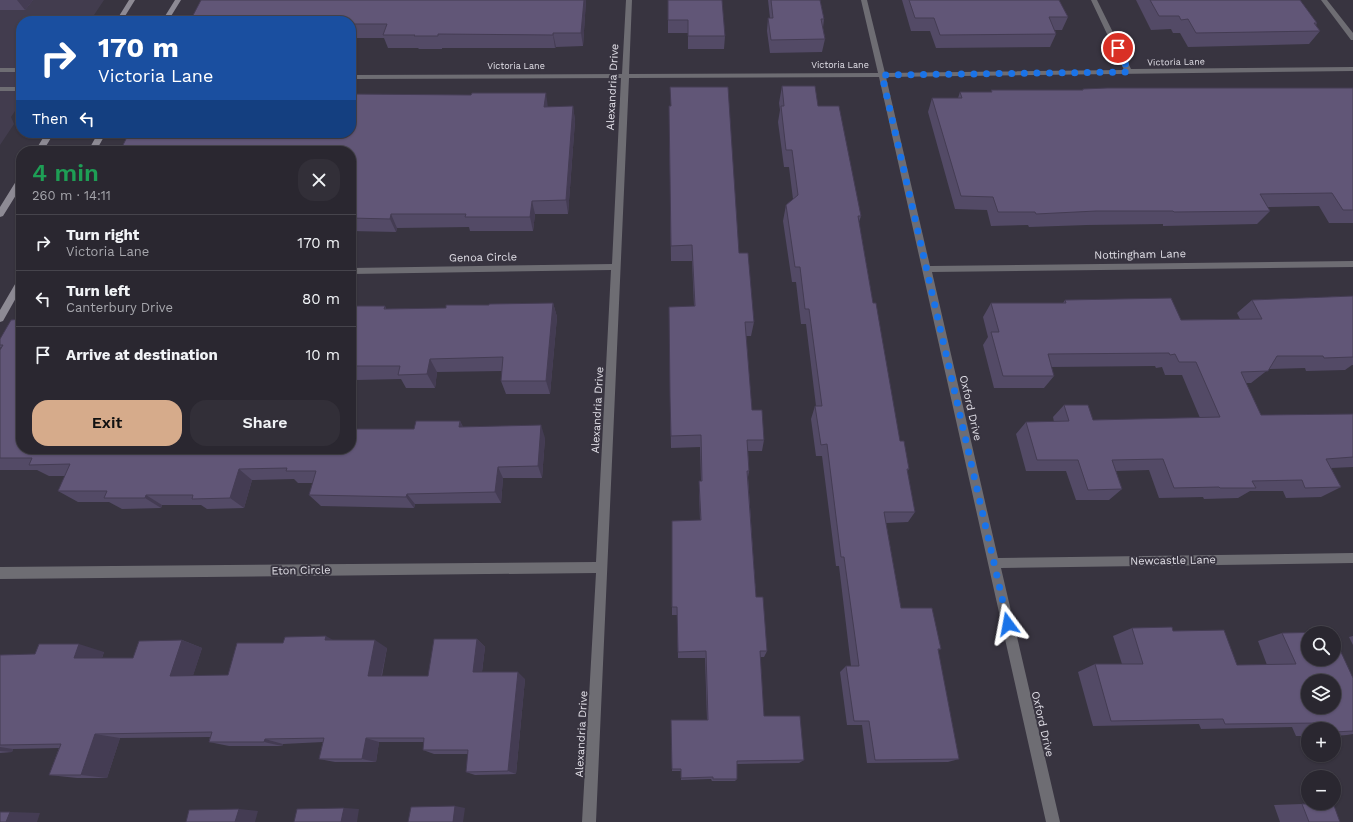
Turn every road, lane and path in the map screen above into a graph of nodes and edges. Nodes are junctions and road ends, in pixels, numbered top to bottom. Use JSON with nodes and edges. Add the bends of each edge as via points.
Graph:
{"nodes":[{"id":1,"x":132,"y":0,"type":"edge"},
{"id":2,"x":178,"y":0,"type":"edge"},
{"id":3,"x":628,"y":0,"type":"edge"},
{"id":4,"x":864,"y":0,"type":"edge"},
{"id":5,"x":1094,"y":0,"type":"edge"},
{"id":6,"x":1324,"y":0,"type":"edge"},
{"id":7,"x":122,"y":16,"type":"edge"},
{"id":8,"x":168,"y":16,"type":"edge"},
{"id":9,"x":1353,"y":38,"type":"edge"},
{"id":10,"x":1353,"y":69,"type":"edge"},
{"id":11,"x":0,"y":70,"type":"edge"},
{"id":12,"x":16,"y":70,"type":"edge"},
{"id":13,"x":1129,"y":72,"type":"junction"},
{"id":14,"x":882,"y":75,"type":"junction"},
{"id":15,"x":625,"y":76,"type":"junction"},
{"id":16,"x":356,"y":77,"type":"edge"},
{"id":17,"x":0,"y":89,"type":"edge"},
{"id":18,"x":16,"y":89,"type":"edge"},
{"id":19,"x":16,"y":188,"type":"edge"},
{"id":20,"x":0,"y":214,"type":"edge"},
{"id":21,"x":1353,"y":264,"type":"edge"},
{"id":22,"x":616,"y":267,"type":"junction"},
{"id":23,"x":926,"y":268,"type":"junction"},
{"id":24,"x":356,"y":271,"type":"edge"},
{"id":25,"x":16,"y":290,"type":"edge"},
{"id":26,"x":0,"y":318,"type":"edge"},
{"id":27,"x":1353,"y":558,"type":"edge"},
{"id":28,"x":994,"y":563,"type":"junction"},
{"id":29,"x":602,"y":567,"type":"junction"},
{"id":30,"x":0,"y":573,"type":"edge"},
{"id":31,"x":589,"y":822,"type":"edge"},
{"id":32,"x":1052,"y":822,"type":"edge"}],
"edges":[{"from":1,"to":7,"type":"main road"},
{"from":2,"to":8,"type":"main road"},
{"from":3,"to":15,"type":"street","name":"Alexandria Drive"},
{"from":4,"to":14,"type":"street","name":"Oxford Drive"},
{"from":5,"to":13,"type":"street"},
{"from":6,"to":9,"type":"street"},
{"from":10,"to":13,"type":"street","name":"Victoria Lane"},
{"from":11,"to":12,"type":"street"},
{"from":13,"to":14,"type":"street","name":"Victoria Lane"},
{"from":14,"to":15,"type":"street","name":"Victoria Lane"},
{"from":14,"to":23,"type":"street","name":"Oxford Drive"},
{"from":15,"to":16,"type":"street","name":"Victoria Lane"},
{"from":15,"to":22,"type":"street","name":"Alexandria Drive"},
{"from":17,"to":18,"type":"street"},
{"from":19,"to":20,"type":"main road"},
{"from":21,"to":23,"type":"street","name":"Nottingham Lane"},
{"from":22,"to":24,"type":"street","name":"Genoa Circle"},
{"from":22,"to":29,"type":"street","name":"Alexandria Drive"},
{"from":23,"to":28,"type":"street","name":"Oxford Drive"},
{"from":25,"to":26,"type":"main road"},
{"from":27,"to":28,"type":"street","name":"Newcastle Lane"},
{"from":28,"to":32,"type":"street","name":"Oxford Drive"},
{"from":29,"to":30,"type":"street","name":"Eton Circle"},
{"from":29,"to":31,"type":"street","name":"Alexandria Drive"}]}
